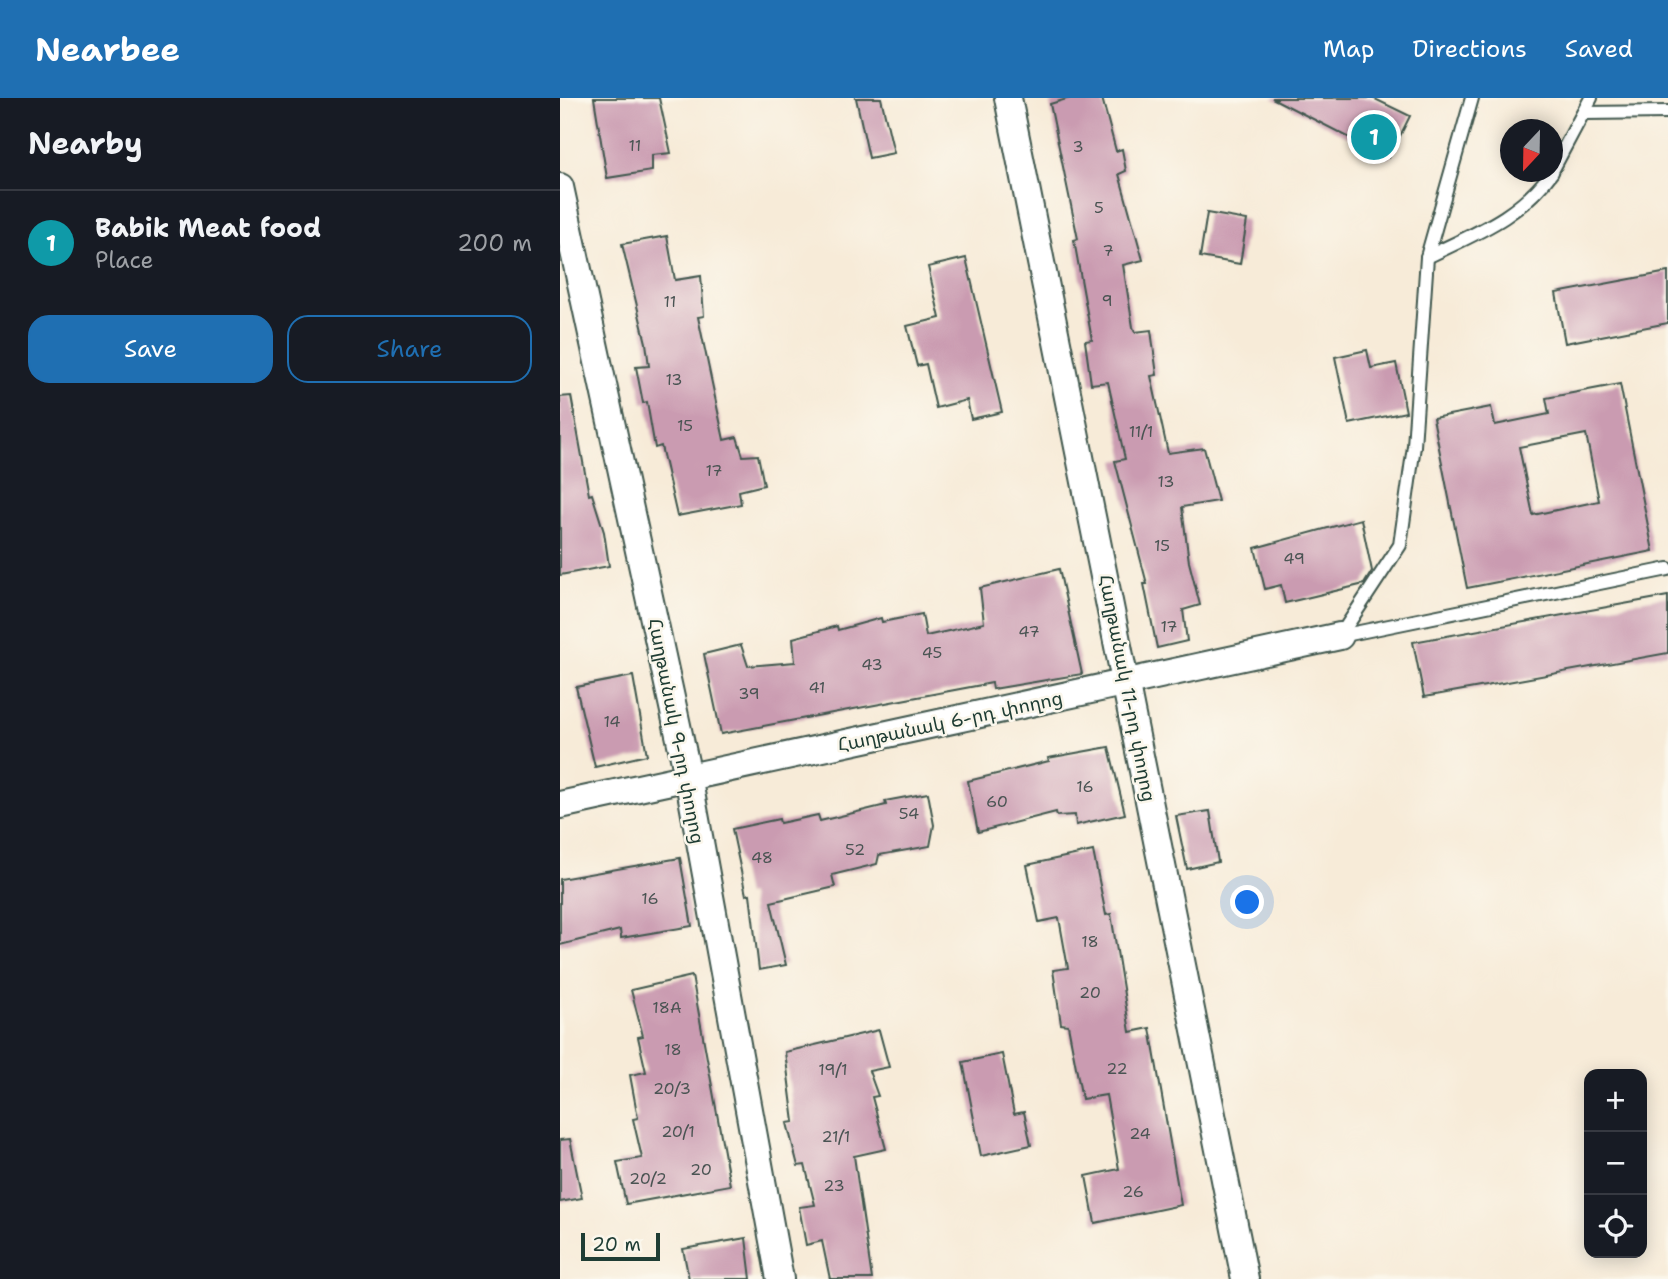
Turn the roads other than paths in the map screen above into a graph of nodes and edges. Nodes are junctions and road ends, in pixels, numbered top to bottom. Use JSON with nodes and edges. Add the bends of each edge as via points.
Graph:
{"nodes":[{"id":1,"x":1008,"y":98,"type":"edge"},
{"id":2,"x":1472,"y":98,"type":"edge"},
{"id":3,"x":1591,"y":98,"type":"edge"},
{"id":4,"x":1668,"y":112,"type":"edge"},
{"id":5,"x":1584,"y":113,"type":"junction"},
{"id":6,"x":1563,"y":151,"type":"edge"},
{"id":7,"x":1544,"y":182,"type":"edge"},
{"id":8,"x":560,"y":187,"type":"edge"},
{"id":9,"x":1427,"y":257,"type":"junction"},
{"id":10,"x":1668,"y":569,"type":"edge"},
{"id":11,"x":1340,"y":636,"type":"junction"},
{"id":12,"x":1128,"y":684,"type":"junction"},
{"id":13,"x":688,"y":776,"type":"junction"},
{"id":14,"x":560,"y":805,"type":"edge"},
{"id":15,"x":780,"y":1279,"type":"edge"},
{"id":16,"x":1245,"y":1279,"type":"edge"}],
"edges":[{"from":1,"to":12,"type":"street","name":"Հաղթանակ 11-րդ փողոց"},
{"from":2,"to":9,"type":"lane"},
{"from":3,"to":5,"type":"lane"},
{"from":4,"to":5,"type":"lane"},
{"from":5,"to":6,"type":"lane"},
{"from":7,"to":9,"type":"lane","via":[[1531,199],[1500,221]]},
{"from":8,"to":13,"type":"street","name":"Հաղթանակ 9-րդ փողոց"},
{"from":9,"to":11,"type":"lane","via":[[1414,446],[1400,545]]},
{"from":10,"to":11,"type":"lane"},
{"from":11,"to":12,"type":"street","name":"Հաղթանակ 6-րդ փողոց"},
{"from":12,"to":13,"type":"street","name":"Հաղթանակ 6-րդ փողոց"},
{"from":12,"to":16,"type":"street","name":"Հաղթանակ 11-րդ փողոց"},
{"from":13,"to":14,"type":"street","name":"Հաղթանակ 6-րդ փողոց"},
{"from":13,"to":15,"type":"street","name":"Հաղթանակ 9-րդ փողոց"}]}
